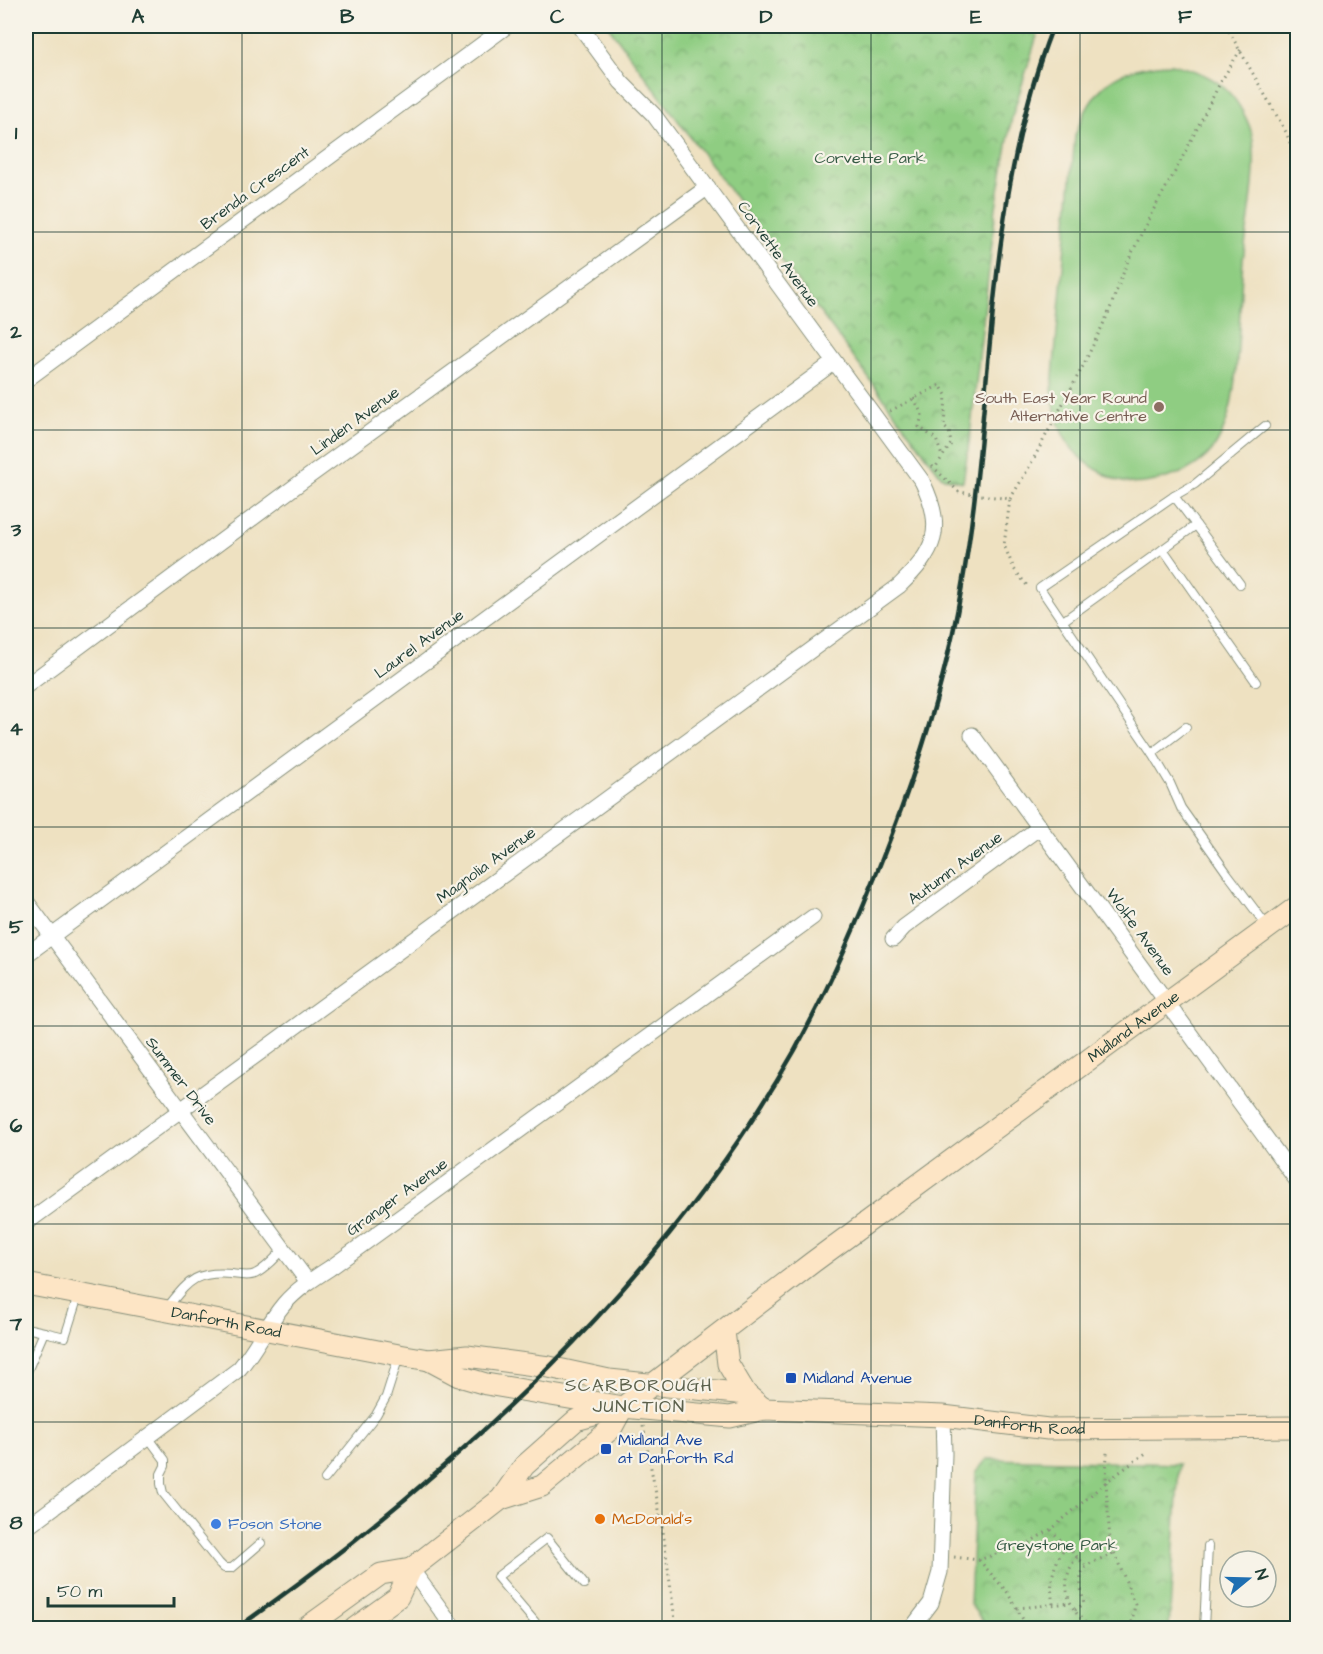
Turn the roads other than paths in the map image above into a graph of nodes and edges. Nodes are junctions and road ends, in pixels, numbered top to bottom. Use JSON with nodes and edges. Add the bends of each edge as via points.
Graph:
{"nodes":[{"id":1,"x":507,"y":26,"type":"edge"},
{"id":2,"x":580,"y":26,"type":"edge"},
{"id":3,"x":708,"y":187,"type":"junction"},
{"id":4,"x":834,"y":362,"type":"junction"},
{"id":5,"x":26,"y":380,"type":"edge"},
{"id":6,"x":1265,"y":426,"type":"dead end"},
{"id":7,"x":1174,"y":496,"type":"junction"},
{"id":8,"x":934,"y":513,"type":"joint"},
{"id":9,"x":1196,"y":525,"type":"junction"},
{"id":10,"x":1163,"y":549,"type":"junction"},
{"id":11,"x":1240,"y":584,"type":"dead end"},
{"id":12,"x":1064,"y":621,"type":"junction"},
{"id":13,"x":1256,"y":682,"type":"dead end"},
{"id":14,"x":26,"y":686,"type":"edge"},
{"id":15,"x":1186,"y":727,"type":"dead end"},
{"id":16,"x":972,"y":735,"type":"dead end"},
{"id":17,"x":1152,"y":753,"type":"junction"},
{"id":18,"x":1040,"y":827,"type":"junction"},
{"id":19,"x":26,"y":902,"type":"edge"},
{"id":20,"x":1298,"y":906,"type":"edge"},
{"id":21,"x":813,"y":917,"type":"dead end"},
{"id":22,"x":1268,"y":927,"type":"junction"},
{"id":23,"x":51,"y":937,"type":"junction"},
{"id":24,"x":893,"y":939,"type":"dead end"},
{"id":25,"x":26,"y":955,"type":"edge"},
{"id":26,"x":1167,"y":1001,"type":"junction"},
{"id":27,"x":180,"y":1110,"type":"junction"},
{"id":28,"x":1298,"y":1182,"type":"edge"},
{"id":29,"x":26,"y":1223,"type":"edge"},
{"id":30,"x":284,"y":1249,"type":"junction"},
{"id":31,"x":308,"y":1282,"type":"junction"},
{"id":32,"x":26,"y":1284,"type":"edge"},
{"id":33,"x":78,"y":1294,"type":"junction"},
{"id":34,"x":165,"y":1310,"type":"junction"},
{"id":35,"x":26,"y":1328,"type":"edge"},
{"id":36,"x":266,"y":1330,"type":"junction"},
{"id":37,"x":724,"y":1331,"type":"junction"},
{"id":38,"x":44,"y":1332,"type":"junction"},
{"id":39,"x":26,"y":1351,"type":"edge"},
{"id":40,"x":35,"y":1354,"type":"junction"},
{"id":41,"x":399,"y":1355,"type":"junction"},
{"id":42,"x":429,"y":1360,"type":"junction"},
{"id":43,"x":26,"y":1371,"type":"edge"},
{"id":44,"x":654,"y":1383,"type":"junction"},
{"id":45,"x":746,"y":1394,"type":"junction"},
{"id":46,"x":623,"y":1407,"type":"junction"},
{"id":47,"x":764,"y":1409,"type":"junction"},
{"id":48,"x":943,"y":1416,"type":"junction"},
{"id":49,"x":1298,"y":1427,"type":"edge"},
{"id":50,"x":148,"y":1437,"type":"junction"},
{"id":51,"x":325,"y":1479,"type":"dead end"},
{"id":52,"x":501,"y":1499,"type":"junction"},
{"id":53,"x":26,"y":1528,"type":"edge"},
{"id":54,"x":261,"y":1543,"type":"dead end"},
{"id":55,"x":1208,"y":1546,"type":"dead end"},
{"id":56,"x":411,"y":1569,"type":"junction"},
{"id":57,"x":584,"y":1584,"type":"dead end"},
{"id":58,"x":535,"y":1622,"type":"dead end"},
{"id":59,"x":306,"y":1629,"type":"edge"},
{"id":60,"x":355,"y":1629,"type":"edge"},
{"id":61,"x":454,"y":1629,"type":"edge"},
{"id":62,"x":912,"y":1629,"type":"edge"},
{"id":63,"x":1204,"y":1629,"type":"edge"}],
"edges":[{"from":1,"to":5,"type":"street","name":"Brenda Crescent"},
{"from":2,"to":3,"type":"street","name":"Corvette Avenue","via":[[621,82],[654,114]]},
{"from":3,"to":4,"type":"street","name":"Corvette Avenue"},
{"from":3,"to":14,"type":"street","name":"Linden Avenue"},
{"from":4,"to":8,"type":"street","name":"Corvette Avenue","via":[[922,481]]},
{"from":4,"to":23,"type":"street","name":"Laurel Avenue"},
{"from":6,"to":7,"type":"lane","via":[[1195,484]]},
{"from":7,"to":9,"type":"lane"},
{"from":7,"to":12,"type":"lane","via":[[1040,588]]},
{"from":8,"to":27,"type":"street","name":"Magnolia Avenue","via":[[929,552],[899,586]]},
{"from":9,"to":10,"type":"lane"},
{"from":9,"to":11,"type":"lane"},
{"from":10,"to":12,"type":"lane"},
{"from":10,"to":13,"type":"lane"},
{"from":12,"to":17,"type":"lane"},
{"from":15,"to":17,"type":"lane"},
{"from":16,"to":18,"type":"street","name":"Wolfe Avenue"},
{"from":17,"to":22,"type":"lane","via":[[1181,808]]},
{"from":18,"to":24,"type":"street","name":"Autumn Avenue"},
{"from":18,"to":26,"type":"street","name":"Wolfe Avenue"},
{"from":19,"to":23,"type":"street","name":"Summer Drive"},
{"from":20,"to":22,"type":"main road","name":"Midland Avenue"},
{"from":21,"to":31,"type":"street","name":"Granger Avenue"},
{"from":22,"to":26,"type":"main road","name":"Midland Avenue"},
{"from":23,"to":25,"type":"street","name":"Laurel Avenue"},
{"from":23,"to":27,"type":"street","name":"Summer Drive"},
{"from":26,"to":28,"type":"street","name":"Wolfe Avenue"},
{"from":26,"to":37,"type":"main road","name":"Midland Avenue"},
{"from":27,"to":29,"type":"street","name":"Magnolia Avenue"},
{"from":27,"to":30,"type":"street","name":"Summer Drive"},
{"from":30,"to":31,"type":"street","name":"Summer Drive"},
{"from":30,"to":34,"type":"lane","via":[[251,1276],[210,1273],[197,1277],[184,1286]]},
{"from":31,"to":36,"type":"street","name":"Granger Avenue","via":[[285,1303]]},
{"from":32,"to":33,"type":"main road","name":"Danforth Road"},
{"from":33,"to":34,"type":"main road","name":"Danforth Road"},
{"from":33,"to":38,"type":"lane","via":[[65,1337]]},
{"from":34,"to":36,"type":"main road","name":"Danforth Road"},
{"from":35,"to":38,"type":"lane"},
{"from":36,"to":41,"type":"main road","name":"Danforth Road"},
{"from":36,"to":50,"type":"street","name":"Granger Avenue","via":[[239,1369]]},
{"from":37,"to":44,"type":"main road","name":"Midland Avenue"},
{"from":37,"to":45,"type":"main road","via":[[728,1364]]},
{"from":38,"to":40,"type":"lane"},
{"from":39,"to":40,"type":"lane"},
{"from":40,"to":43,"type":"lane"},
{"from":41,"to":42,"type":"main road","name":"Danforth Road"},
{"from":41,"to":51,"type":"lane","via":[[376,1415]]},
{"from":42,"to":44,"type":"main road","name":"Danforth Road","via":[[468,1356],[609,1380]]},
{"from":42,"to":46,"type":"main road","name":"Danforth Road","via":[[459,1376],[486,1384]]},
{"from":44,"to":45,"type":"main road","name":"Danforth Road"},
{"from":44,"to":46,"type":"main road","name":"Midland Avenue"},
{"from":45,"to":47,"type":"main road"},
{"from":46,"to":47,"type":"main road","name":"Danforth Road","via":[[730,1417]]},
{"from":46,"to":52,"type":"main road","name":"Midland Avenue","via":[[611,1429],[542,1486]]},
{"from":46,"to":52,"type":"main road","name":"Midland Avenue","via":[[576,1420],[524,1466]]},
{"from":47,"to":48,"type":"main road","name":"Danforth Road"},
{"from":48,"to":49,"type":"main road","name":"Danforth Road","via":[[1048,1429]]},
{"from":48,"to":62,"type":"street","via":[[940,1572],[934,1595]]},
{"from":50,"to":53,"type":"street","name":"Granger Avenue"},
{"from":50,"to":54,"type":"lane","via":[[165,1460],[161,1474],[164,1493],[224,1568],[232,1568]]},
{"from":52,"to":56,"type":"main road","name":"Midland Avenue"},
{"from":55,"to":63,"type":"lane"},
{"from":56,"to":59,"type":"main road","name":"Midland Avenue","via":[[381,1574]]},
{"from":56,"to":60,"type":"main road","name":"Midland Avenue","via":[[398,1597]]},
{"from":56,"to":61,"type":"street"},
{"from":57,"to":58,"type":"lane","via":[[547,1538],[497,1577]]}]}
